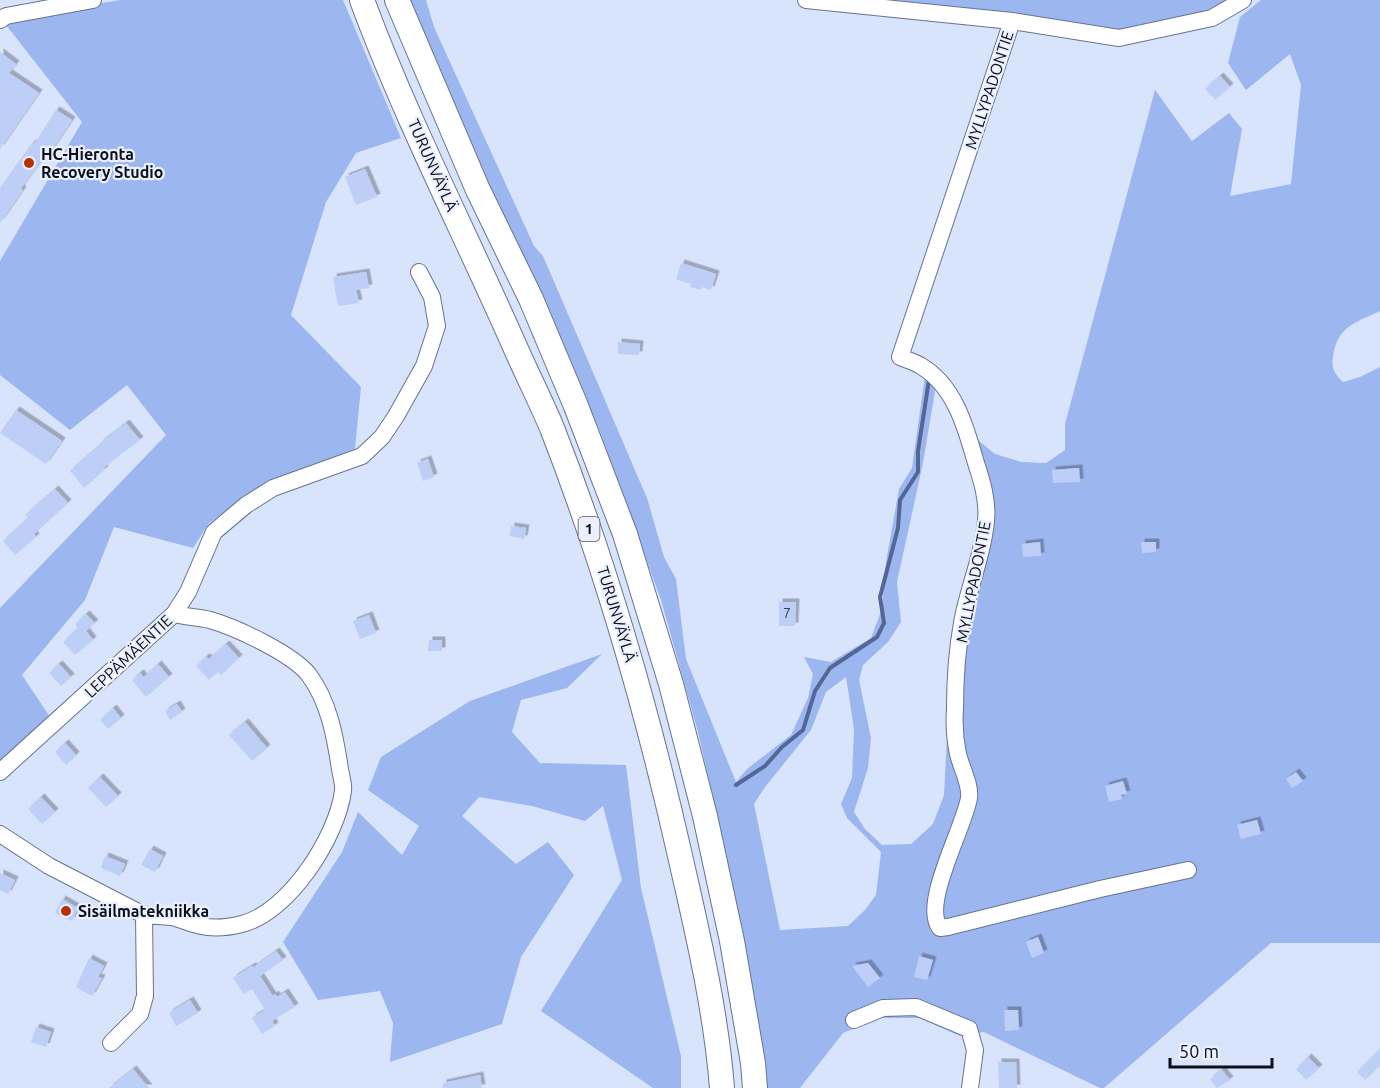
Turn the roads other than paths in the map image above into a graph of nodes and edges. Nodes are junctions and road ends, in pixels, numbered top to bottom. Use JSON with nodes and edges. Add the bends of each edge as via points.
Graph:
{"nodes":[{"id":1,"x":93,"y":0,"type":"edge"},
{"id":2,"x":362,"y":0,"type":"edge"},
{"id":3,"x":397,"y":0,"type":"edge"},
{"id":4,"x":806,"y":0,"type":"edge"},
{"id":5,"x":1243,"y":0,"type":"edge"},
{"id":6,"x":0,"y":20,"type":"edge"},
{"id":7,"x":1012,"y":21,"type":"junction"},
{"id":8,"x":419,"y":272,"type":"dead end"},
{"id":9,"x":174,"y":614,"type":"junction"},
{"id":10,"x":0,"y":772,"type":"edge"},
{"id":11,"x":0,"y":834,"type":"edge"},
{"id":12,"x":1188,"y":870,"type":"dead end"},
{"id":13,"x":144,"y":915,"type":"junction"},
{"id":14,"x":854,"y":1020,"type":"dead end"},
{"id":15,"x":111,"y":1043,"type":"dead end"},
{"id":16,"x":722,"y":1088,"type":"edge"},
{"id":17,"x":755,"y":1088,"type":"edge"},
{"id":18,"x":970,"y":1088,"type":"edge"}],
"edges":[{"from":1,"to":6,"type":"street"},
{"from":2,"to":16,"type":"highway","name":"TURUNVÄYLÄ","number":"1","via":[[551,427],[597,550],[641,695],[674,827],[701,950]]},
{"from":3,"to":17,"type":"highway","name":"TURUNVÄYLÄ","number":"1","via":[[478,190],[531,299],[625,534],[671,684],[705,816],[732,941]]},
{"from":4,"to":7,"type":"street"},
{"from":5,"to":7,"type":"street","via":[[1212,18],[1119,38]]},
{"from":7,"to":12,"type":"street","name":"MYLLYPADONTIE","via":[[900,357],[922,367],[938,381],[965,422],[985,501],[982,548],[962,622],[955,709],[957,752],[969,795],[939,882],[935,922],[940,928],[948,927]]},
{"from":8,"to":9,"type":"street","name":"LEPPÄMÄENTIE","via":[[432,297],[437,326],[424,366],[382,437],[362,456],[273,488],[214,532]]},
{"from":9,"to":10,"type":"street","name":"LEPPÄMÄENTIE"},
{"from":9,"to":13,"type":"street","via":[[232,627],[291,658],[308,673],[328,711],[343,790],[337,818],[325,843],[295,886],[256,918],[243,924],[204,927],[180,919]]},
{"from":11,"to":13,"type":"street","via":[[49,866]]},
{"from":13,"to":15,"type":"street","via":[[146,996],[140,1014]]},
{"from":14,"to":18,"type":"street","via":[[883,1008],[916,1007],[969,1029],[975,1050]]}]}
